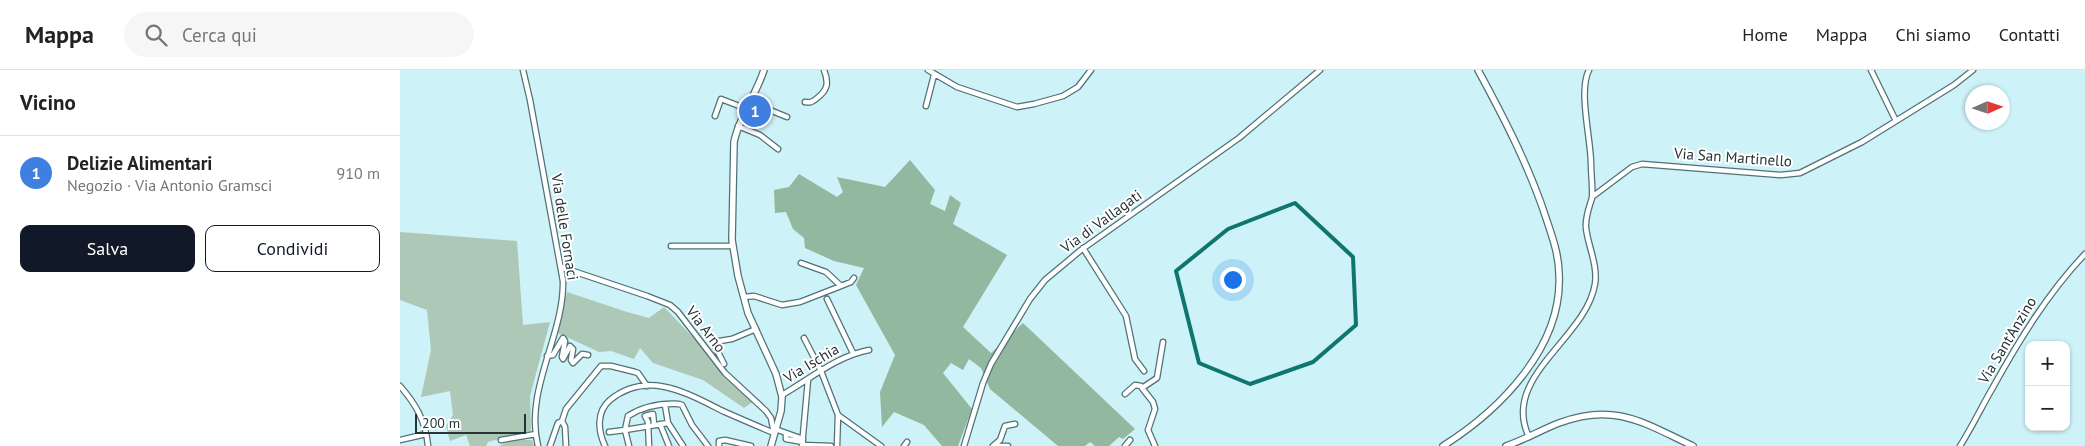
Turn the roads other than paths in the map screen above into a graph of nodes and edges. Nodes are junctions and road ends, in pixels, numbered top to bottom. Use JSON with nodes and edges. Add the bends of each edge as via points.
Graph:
{"nodes":[{"id":1,"x":523,"y":70,"type":"edge"},
{"id":2,"x":764,"y":70,"type":"edge"},
{"id":3,"x":824,"y":70,"type":"edge"},
{"id":4,"x":928,"y":70,"type":"edge"},
{"id":5,"x":1091,"y":70,"type":"edge"},
{"id":6,"x":1320,"y":70,"type":"edge"},
{"id":7,"x":1478,"y":70,"type":"edge"},
{"id":8,"x":1589,"y":70,"type":"edge"},
{"id":9,"x":1870,"y":70,"type":"edge"},
{"id":10,"x":1973,"y":70,"type":"edge"},
{"id":11,"x":934,"y":75,"type":"junction"},
{"id":12,"x":750,"y":102,"type":"junction"},
{"id":13,"x":805,"y":102,"type":"dead end"},
{"id":14,"x":926,"y":106,"type":"dead end"},
{"id":15,"x":746,"y":109,"type":"junction"},
{"id":16,"x":715,"y":116,"type":"dead end"},
{"id":17,"x":787,"y":117,"type":"dead end"},
{"id":18,"x":1896,"y":121,"type":"junction"},
{"id":19,"x":738,"y":126,"type":"junction"},
{"id":20,"x":778,"y":149,"type":"dead end"},
{"id":21,"x":1592,"y":197,"type":"junction"},
{"id":22,"x":671,"y":246,"type":"dead end"},
{"id":23,"x":733,"y":246,"type":"junction"},
{"id":24,"x":1083,"y":248,"type":"junction"},
{"id":25,"x":2085,"y":254,"type":"edge"},
{"id":26,"x":801,"y":263,"type":"dead end"},
{"id":27,"x":561,"y":267,"type":"junction"},
{"id":28,"x":854,"y":278,"type":"dead end"},
{"id":29,"x":841,"y":286,"type":"junction"},
{"id":30,"x":744,"y":297,"type":"junction"},
{"id":31,"x":827,"y":299,"type":"dead end"},
{"id":32,"x":756,"y":329,"type":"junction"},
{"id":33,"x":804,"y":338,"type":"dead end"},
{"id":34,"x":1163,"y":342,"type":"dead end"},
{"id":35,"x":869,"y":350,"type":"dead end"},
{"id":36,"x":854,"y":353,"type":"junction"},
{"id":37,"x":588,"y":355,"type":"dead end"},
{"id":38,"x":547,"y":356,"type":"junction"},
{"id":39,"x":724,"y":364,"type":"dead end"},
{"id":40,"x":1144,"y":371,"type":"dead end"},
{"id":41,"x":821,"y":372,"type":"junction"},
{"id":42,"x":808,"y":380,"type":"junction"},
{"id":43,"x":1141,"y":385,"type":"junction"},
{"id":44,"x":400,"y":386,"type":"edge"},
{"id":45,"x":647,"y":386,"type":"junction"},
{"id":46,"x":1125,"y":394,"type":"dead end"},
{"id":47,"x":782,"y":395,"type":"junction"},
{"id":48,"x":665,"y":405,"type":"junction"},
{"id":49,"x":642,"y":408,"type":"junction"},
{"id":50,"x":838,"y":415,"type":"junction"},
{"id":51,"x":645,"y":416,"type":"junction"},
{"id":52,"x":562,"y":421,"type":"junction"},
{"id":53,"x":668,"y":423,"type":"junction"},
{"id":54,"x":654,"y":424,"type":"junction"},
{"id":55,"x":660,"y":424,"type":"junction"},
{"id":56,"x":1015,"y":424,"type":"dead end"},
{"id":57,"x":647,"y":426,"type":"junction"},
{"id":58,"x":626,"y":430,"type":"junction"},
{"id":59,"x":774,"y":431,"type":"junction"},
{"id":60,"x":609,"y":432,"type":"dead end"},
{"id":61,"x":426,"y":434,"type":"junction"},
{"id":62,"x":536,"y":434,"type":"junction"},
{"id":63,"x":1529,"y":437,"type":"junction"},
{"id":64,"x":1455,"y":438,"type":"junction"},
{"id":65,"x":400,"y":440,"type":"edge"},
{"id":66,"x":501,"y":440,"type":"dead end"},
{"id":67,"x":1130,"y":440,"type":"dead end"},
{"id":68,"x":803,"y":443,"type":"edge"},
{"id":69,"x":730,"y":444,"type":"edge"},
{"id":70,"x":769,"y":444,"type":"edge"},
{"id":71,"x":428,"y":446,"type":"edge"},
{"id":72,"x":538,"y":446,"type":"edge"},
{"id":73,"x":550,"y":446,"type":"edge"},
{"id":74,"x":566,"y":446,"type":"edge"},
{"id":75,"x":605,"y":446,"type":"edge"},
{"id":76,"x":629,"y":446,"type":"edge"},
{"id":77,"x":649,"y":446,"type":"edge"},
{"id":78,"x":669,"y":446,"type":"edge"},
{"id":79,"x":683,"y":446,"type":"edge"},
{"id":80,"x":708,"y":446,"type":"edge"},
{"id":81,"x":719,"y":446,"type":"edge"},
{"id":82,"x":751,"y":446,"type":"edge"},
{"id":83,"x":825,"y":446,"type":"edge"},
{"id":84,"x":831,"y":446,"type":"edge"},
{"id":85,"x":837,"y":446,"type":"edge"},
{"id":86,"x":881,"y":446,"type":"edge"},
{"id":87,"x":964,"y":446,"type":"edge"},
{"id":88,"x":995,"y":446,"type":"edge"},
{"id":89,"x":1008,"y":446,"type":"edge"},
{"id":90,"x":1125,"y":446,"type":"edge"},
{"id":91,"x":1155,"y":446,"type":"edge"},
{"id":92,"x":1444,"y":446,"type":"edge"},
{"id":93,"x":1453,"y":446,"type":"edge"},
{"id":94,"x":1506,"y":446,"type":"edge"},
{"id":95,"x":1693,"y":446,"type":"edge"},
{"id":96,"x":1960,"y":446,"type":"edge"}],
"edges":[{"from":1,"to":27,"type":"street","name":"Via delle Fornaci"},
{"from":2,"to":12,"type":"street"},
{"from":3,"to":13,"type":"street","via":[[825,92],[813,101]]},
{"from":4,"to":11,"type":"street"},
{"from":5,"to":11,"type":"street","via":[[1078,86],[1063,96],[1020,106],[961,89]]},
{"from":6,"to":24,"type":"street","name":"Via di Vallagati","via":[[1239,138]]},
{"from":7,"to":64,"type":"street","via":[[1505,119],[1535,186],[1554,244],[1560,281],[1547,334],[1532,363],[1500,400]]},
{"from":8,"to":21,"type":"street","via":[[1586,98]]},
{"from":9,"to":18,"type":"street"},
{"from":10,"to":18,"type":"street","name":"Via San Martinello"},
{"from":11,"to":14,"type":"street"},
{"from":12,"to":15,"type":"street"},
{"from":12,"to":17,"type":"street"},
{"from":15,"to":16,"type":"street","via":[[721,100]]},
{"from":15,"to":19,"type":"street"},
{"from":18,"to":21,"type":"street","name":"Via San Martinello","via":[[1851,148],[1796,174],[1642,164],[1632,167]]},
{"from":19,"to":20,"type":"street"},
{"from":19,"to":23,"type":"street","via":[[734,142]]},
{"from":21,"to":63,"type":"street","via":[[1586,224],[1594,288],[1571,332],[1542,366],[1529,389],[1522,413]]},
{"from":22,"to":23,"type":"street"},
{"from":23,"to":30,"type":"street"},
{"from":24,"to":40,"type":"street","via":[[1126,316],[1134,360]]},
{"from":24,"to":87,"type":"street","name":"Via di Vallagati","via":[[1039,287],[998,353],[983,383]]},
{"from":25,"to":96,"type":"street","name":"Via Sant'Anzino","via":[[2045,303]]},
{"from":26,"to":29,"type":"street","via":[[826,272]]},
{"from":27,"to":38,"type":"street","name":"Via delle Fornaci","via":[[562,295]]},
{"from":27,"to":59,"type":"street","name":"Via Arno","via":[[670,305],[725,373],[766,411]]},
{"from":28,"to":29,"type":"street"},
{"from":29,"to":30,"type":"street","via":[[800,302],[782,305],[754,296]]},
{"from":30,"to":32,"type":"street"},
{"from":31,"to":36,"type":"street","name":"Via Ischia"},
{"from":32,"to":39,"type":"street","via":[[732,339],[713,342]]},
{"from":32,"to":47,"type":"street"},
{"from":33,"to":41,"type":"street"},
{"from":34,"to":43,"type":"street","via":[[1157,378]]},
{"from":35,"to":36,"type":"street","name":"Via Ischia"},
{"from":36,"to":41,"type":"street","name":"Via Ischia"},
{"from":37,"to":38,"type":"street","via":[[582,354],[573,363],[573,348],[570,346],[563,359],[563,338],[553,355]]},
{"from":38,"to":62,"type":"street","name":"Via delle Fornaci","via":[[537,400]]},
{"from":41,"to":42,"type":"street","name":"Via Ischia"},
{"from":41,"to":50,"type":"street"},
{"from":42,"to":47,"type":"street","name":"Via Ischia"},
{"from":42,"to":68,"type":"street"},
{"from":43,"to":46,"type":"street","via":[[1135,385]]},
{"from":43,"to":91,"type":"street","via":[[1155,407],[1148,430]]},
{"from":44,"to":61,"type":"street","via":[[418,411]]},
{"from":45,"to":52,"type":"street","via":[[635,372],[601,366],[566,409]]},
{"from":45,"to":59,"type":"street","via":[[681,390]]},
{"from":45,"to":75,"type":"street","via":[[620,394],[600,413]]},
{"from":47,"to":59,"type":"street"},
{"from":48,"to":49,"type":"street"},
{"from":48,"to":53,"type":"street"},
{"from":48,"to":80,"type":"street","via":[[682,405]]},
{"from":49,"to":51,"type":"street"},
{"from":49,"to":58,"type":"street","via":[[628,416]]},
{"from":50,"to":85,"type":"street"},
{"from":50,"to":86,"type":"street"},
{"from":51,"to":54,"type":"street","via":[[653,414]]},
{"from":51,"to":57,"type":"street"},
{"from":52,"to":73,"type":"street","via":[[558,423]]},
{"from":52,"to":74,"type":"street"},
{"from":53,"to":55,"type":"street"},
{"from":53,"to":79,"type":"street"},
{"from":54,"to":55,"type":"street"},
{"from":54,"to":57,"type":"street"},
{"from":55,"to":78,"type":"street"},
{"from":56,"to":88,"type":"street","via":[[1005,426]]},
{"from":57,"to":58,"type":"street"},
{"from":57,"to":77,"type":"street"},
{"from":58,"to":60,"type":"street"},
{"from":58,"to":76,"type":"street"},
{"from":59,"to":68,"type":"street"},
{"from":59,"to":70,"type":"street"},
{"from":61,"to":65,"type":"street"},
{"from":61,"to":71,"type":"street"},
{"from":62,"to":66,"type":"street"},
{"from":62,"to":72,"type":"street","name":"Via delle Fornaci"},
{"from":63,"to":94,"type":"street"},
{"from":63,"to":95,"type":"street","via":[[1574,418],[1609,414],[1627,417]]},
{"from":64,"to":92,"type":"street"},
{"from":64,"to":93,"type":"street"},
{"from":67,"to":90,"type":"street"},
{"from":68,"to":83,"type":"street"},
{"from":69,"to":81,"type":"street","via":[[722,440]]},
{"from":69,"to":82,"type":"street"},
{"from":83,"to":84,"type":"street"},
{"from":88,"to":89,"type":"street"}]}
